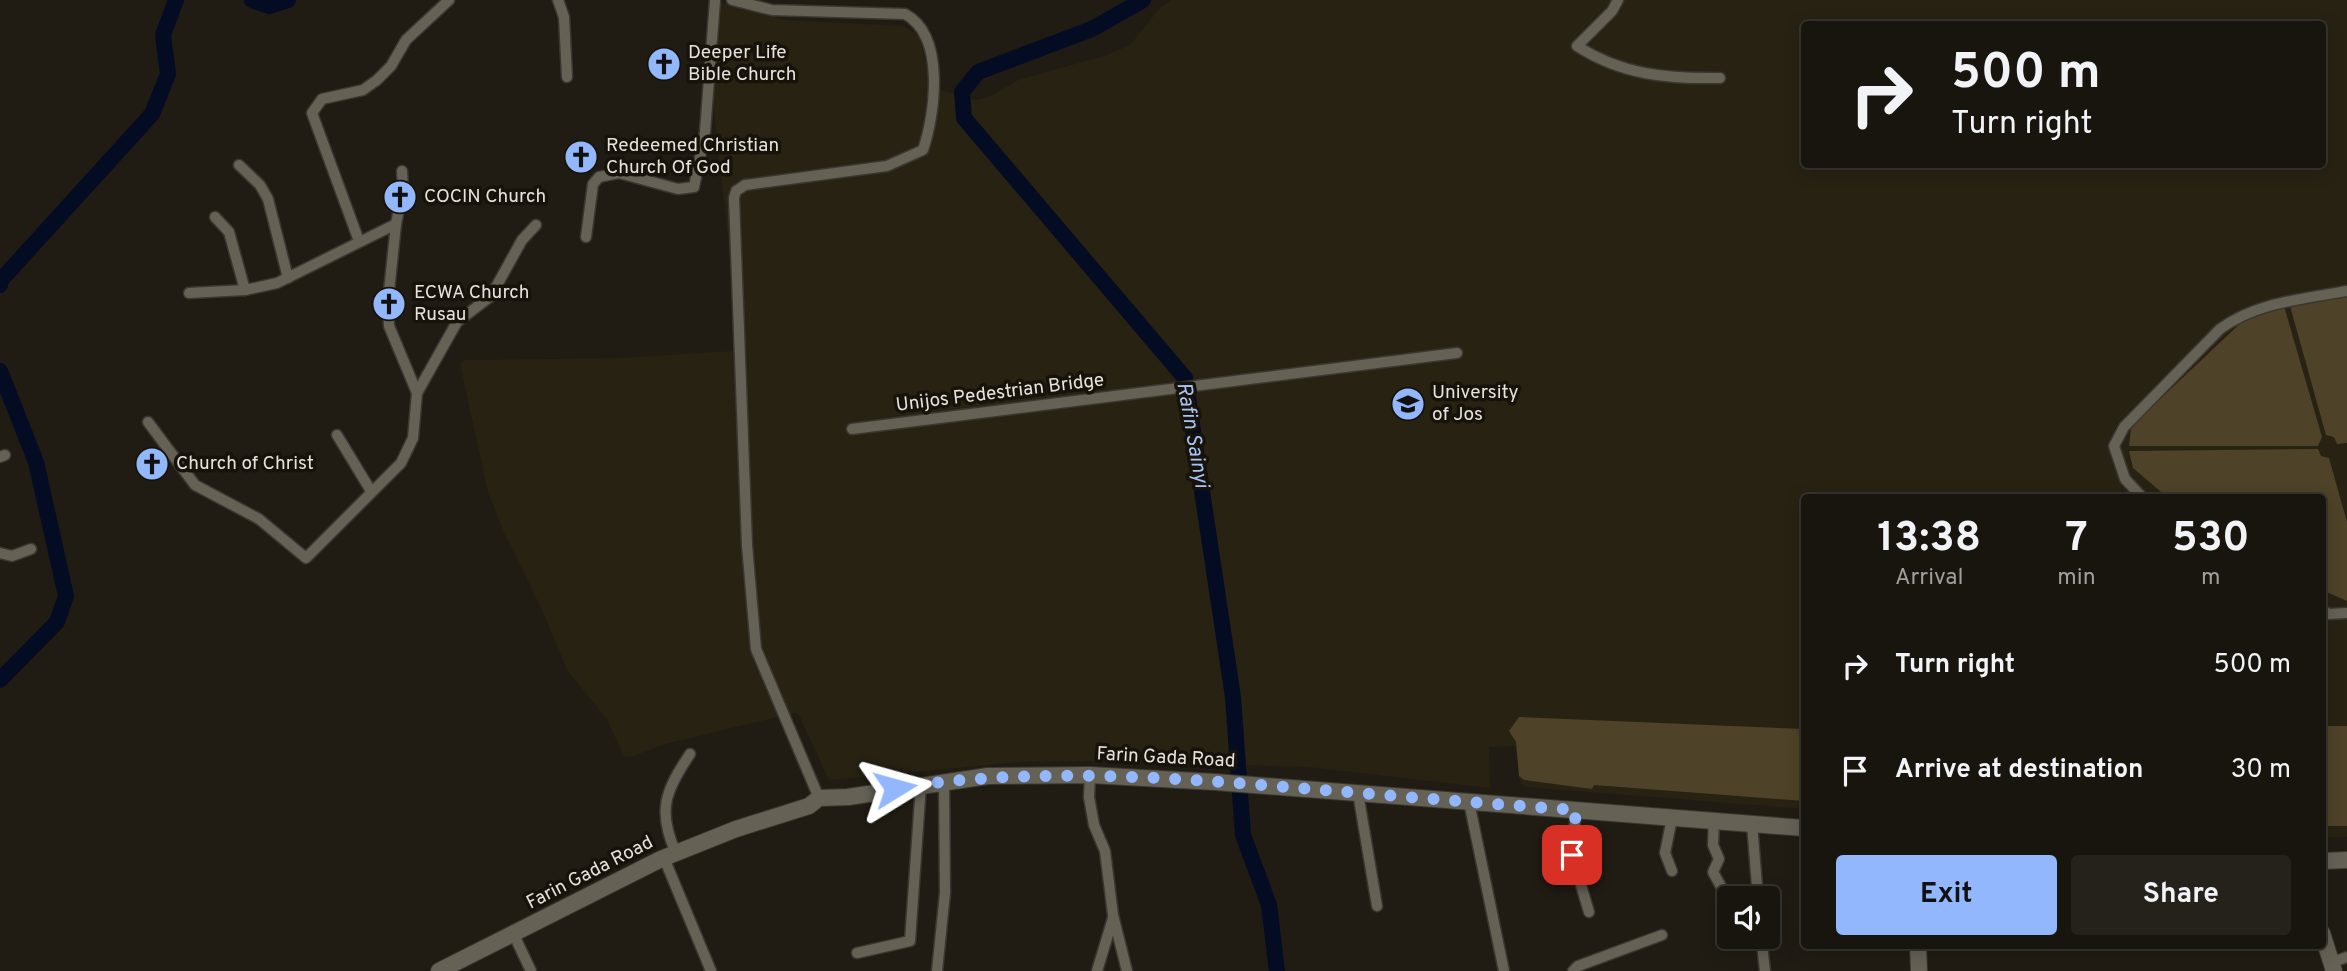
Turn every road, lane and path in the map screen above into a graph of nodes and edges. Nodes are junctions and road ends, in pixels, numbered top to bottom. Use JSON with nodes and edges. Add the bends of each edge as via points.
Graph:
{"nodes":[{"id":1,"x":449,"y":0,"type":"edge"},
{"id":2,"x":558,"y":0,"type":"edge"},
{"id":3,"x":715,"y":0,"type":"edge"},
{"id":4,"x":732,"y":0,"type":"edge"},
{"id":5,"x":1618,"y":0,"type":"edge"},
{"id":6,"x":567,"y":77,"type":"dead end"},
{"id":7,"x":1720,"y":78,"type":"dead end"},
{"id":8,"x":239,"y":165,"type":"dead end"},
{"id":9,"x":402,"y":171,"type":"dead end"},
{"id":10,"x":215,"y":217,"type":"dead end"},
{"id":11,"x":396,"y":224,"type":"junction"},
{"id":12,"x":536,"y":225,"type":"dead end"},
{"id":13,"x":586,"y":237,"type":"dead end"},
{"id":14,"x":359,"y":242,"type":"junction"},
{"id":15,"x":288,"y":278,"type":"junction"},
{"id":16,"x":246,"y":290,"type":"junction"},
{"id":17,"x":2347,"y":291,"type":"edge"},
{"id":18,"x":190,"y":293,"type":"dead end"},
{"id":19,"x":1457,"y":353,"type":"dead end"},
{"id":20,"x":417,"y":393,"type":"junction"},
{"id":21,"x":148,"y":422,"type":"dead end"},
{"id":22,"x":852,"y":429,"type":"dead end"},
{"id":23,"x":337,"y":435,"type":"dead end"},
{"id":24,"x":371,"y":491,"type":"junction"},
{"id":25,"x":2139,"y":494,"type":"edge"},
{"id":26,"x":31,"y":549,"type":"dead end"},
{"id":27,"x":0,"y":553,"type":"edge"},
{"id":28,"x":2326,"y":612,"type":"edge"},
{"id":29,"x":2347,"y":613,"type":"edge"},
{"id":30,"x":690,"y":754,"type":"dead end"},
{"id":31,"x":1090,"y":775,"type":"junction"},
{"id":32,"x":944,"y":781,"type":"junction"},
{"id":33,"x":921,"y":784,"type":"junction"},
{"id":34,"x":1358,"y":793,"type":"junction"},
{"id":35,"x":819,"y":798,"type":"junction"},
{"id":36,"x":1469,"y":802,"type":"junction"},
{"id":37,"x":1576,"y":810,"type":"junction"},
{"id":38,"x":1672,"y":818,"type":"junction"},
{"id":39,"x":1713,"y":821,"type":"junction"},
{"id":40,"x":1752,"y":824,"type":"junction"},
{"id":41,"x":1801,"y":828,"type":"edge"},
{"id":42,"x":670,"y":855,"type":"junction"},
{"id":43,"x":2347,"y":860,"type":"edge"},
{"id":44,"x":2326,"y":861,"type":"edge"},
{"id":45,"x":1672,"y":871,"type":"dead end"},
{"id":46,"x":1721,"y":886,"type":"edge"},
{"id":47,"x":1757,"y":886,"type":"edge"},
{"id":48,"x":1377,"y":906,"type":"dead end"},
{"id":49,"x":1589,"y":912,"type":"dead end"},
{"id":50,"x":1113,"y":915,"type":"junction"},
{"id":51,"x":514,"y":935,"type":"junction"},
{"id":52,"x":1662,"y":935,"type":"dead end"},
{"id":53,"x":2326,"y":940,"type":"edge"},
{"id":54,"x":1762,"y":949,"type":"edge"},
{"id":55,"x":1918,"y":949,"type":"edge"},
{"id":56,"x":857,"y":953,"type":"dead end"},
{"id":57,"x":2338,"y":963,"type":"edge"},
{"id":58,"x":439,"y":971,"type":"edge"},
{"id":59,"x":531,"y":971,"type":"edge"},
{"id":60,"x":711,"y":971,"type":"edge"},
{"id":61,"x":937,"y":971,"type":"edge"},
{"id":62,"x":1097,"y":971,"type":"edge"},
{"id":63,"x":1127,"y":971,"type":"edge"},
{"id":64,"x":1503,"y":971,"type":"edge"},
{"id":65,"x":1573,"y":971,"type":"edge"},
{"id":66,"x":1765,"y":971,"type":"edge"},
{"id":67,"x":1919,"y":971,"type":"edge"}],
"edges":[{"from":1,"to":14,"type":"street","via":[[406,40],[377,80],[363,90],[322,99],[312,113]]},
{"from":2,"to":6,"type":"street","via":[[564,17]]},
{"from":3,"to":13,"type":"street","via":[[705,132],[694,187],[678,189],[619,173],[599,177],[593,184]]},
{"from":4,"to":35,"type":"street","via":[[772,10],[905,15],[916,20],[927,37],[934,74],[930,129],[923,150],[887,166],[746,185],[734,198],[747,545],[756,649]]},
{"from":5,"to":7,"type":"street","via":[[1577,46],[1604,63],[1646,74]]},
{"from":8,"to":15,"type":"street","via":[[268,199]]},
{"from":9,"to":11,"type":"street"},
{"from":10,"to":16,"type":"street","via":[[229,232]]},
{"from":11,"to":14,"type":"street"},
{"from":11,"to":20,"type":"street","via":[[389,326]]},
{"from":12,"to":20,"type":"street","via":[[522,240],[491,296],[457,322]]},
{"from":14,"to":15,"type":"street"},
{"from":15,"to":16,"type":"street"},
{"from":16,"to":18,"type":"street"},
{"from":17,"to":25,"type":"street","via":[[2264,306],[2235,318],[2201,349],[2123,427],[2113,446],[2125,479]]},
{"from":19,"to":22,"type":"street","name":"Unijos Pedestrian Bridge"},
{"from":20,"to":24,"type":"street","via":[[413,439],[407,452]]},
{"from":21,"to":24,"type":"street","via":[[195,485],[259,519],[306,558]]},
{"from":23,"to":24,"type":"street"},
{"from":26,"to":27,"type":"street","via":[[12,556]]},
{"from":28,"to":29,"type":"street"},
{"from":30,"to":42,"type":"street","via":[[664,804]]},
{"from":31,"to":32,"type":"main road","name":"Farin Gada Road","via":[[1017,774]]},
{"from":31,"to":34,"type":"main road","name":"Farin Gada Road"},
{"from":31,"to":50,"type":"street","via":[[1089,797],[1110,875]]},
{"from":32,"to":33,"type":"main road","name":"Farin Gada Road"},
{"from":32,"to":61,"type":"street","via":[[945,893]]},
{"from":33,"to":35,"type":"main road","name":"Farin Gada Road"},
{"from":33,"to":56,"type":"street","via":[[910,940]]},
{"from":34,"to":36,"type":"main road","name":"Farin Gada Road"},
{"from":34,"to":48,"type":"street"},
{"from":35,"to":42,"type":"main road","name":"Farin Gada Road","via":[[809,806]]},
{"from":36,"to":37,"type":"main road","name":"Farin Gada Road"},
{"from":36,"to":64,"type":"street"},
{"from":37,"to":38,"type":"main road","name":"Farin Gada Road"},
{"from":37,"to":49,"type":"street","via":[[1572,855]]},
{"from":38,"to":39,"type":"main road","name":"Farin Gada Road"},
{"from":38,"to":45,"type":"street","via":[[1665,853]]},
{"from":39,"to":40,"type":"main road","name":"Farin Gada Road"},
{"from":39,"to":46,"type":"street","via":[[1713,845],[1719,859],[1713,873]]},
{"from":40,"to":41,"type":"main road","name":"Farin Gada Road"},
{"from":40,"to":47,"type":"street"},
{"from":42,"to":51,"type":"main road","name":"Farin Gada Road"},
{"from":42,"to":60,"type":"street"},
{"from":43,"to":44,"type":"main road"},
{"from":50,"to":62,"type":"street"},
{"from":50,"to":63,"type":"street"},
{"from":51,"to":58,"type":"main road","name":"Farin Gada Road"},
{"from":51,"to":59,"type":"street"},
{"from":52,"to":65,"type":"street"},
{"from":53,"to":57,"type":"main road"},
{"from":54,"to":66,"type":"street"},
{"from":55,"to":67,"type":"main road"}]}
